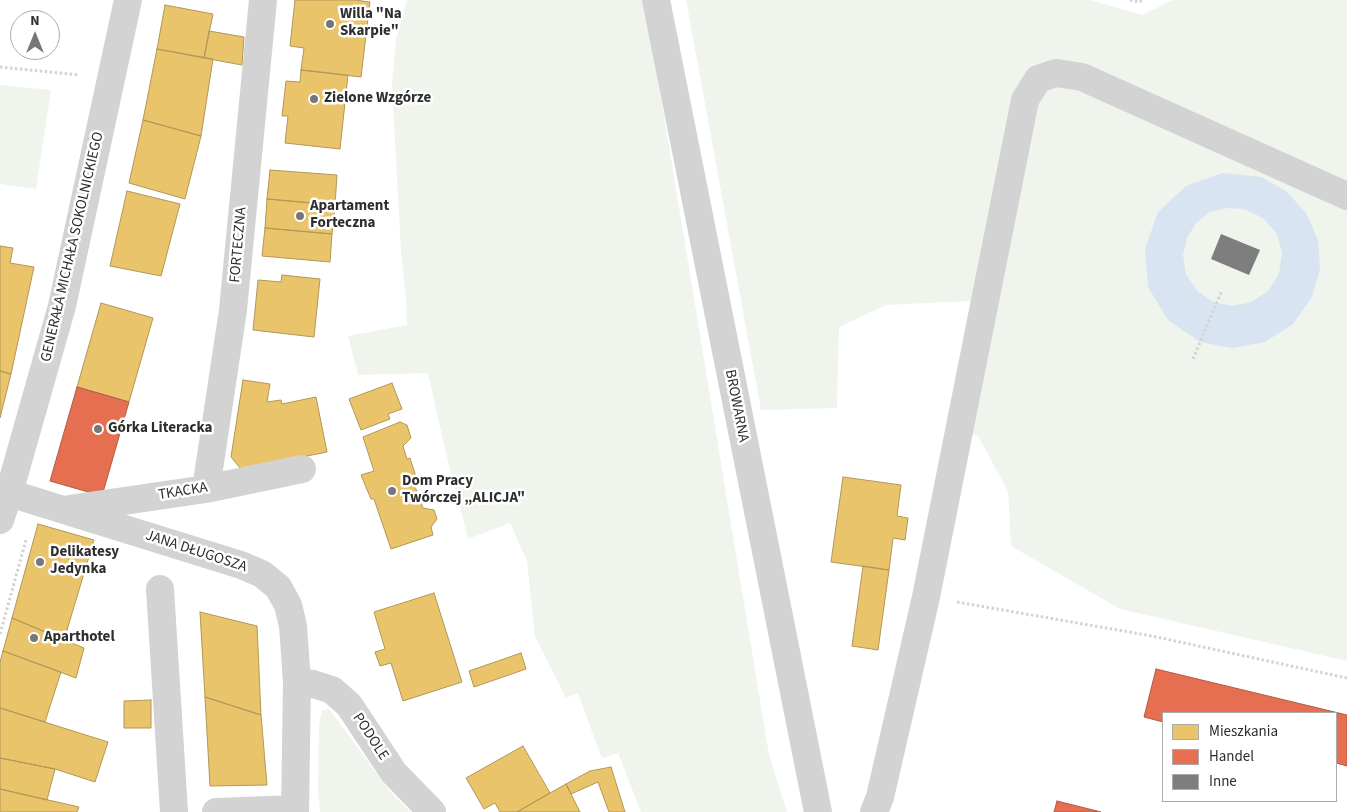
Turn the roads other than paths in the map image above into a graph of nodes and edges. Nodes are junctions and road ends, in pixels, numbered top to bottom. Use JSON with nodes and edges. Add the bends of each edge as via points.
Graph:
{"nodes":[{"id":1,"x":128,"y":0,"type":"edge"},
{"id":2,"x":263,"y":0,"type":"edge"},
{"id":3,"x":656,"y":0,"type":"edge"},
{"id":4,"x":1347,"y":196,"type":"edge"},
{"id":5,"x":302,"y":469,"type":"dead end"},
{"id":6,"x":206,"y":489,"type":"junction"},
{"id":7,"x":10,"y":493,"type":"junction"},
{"id":8,"x":63,"y":510,"type":"junction"},
{"id":9,"x":0,"y":520,"type":"edge"},
{"id":10,"x":160,"y":589,"type":"dead end"},
{"id":11,"x":297,"y":682,"type":"junction"},
{"id":12,"x":295,"y":811,"type":"edge"},
{"id":13,"x":174,"y":812,"type":"edge"},
{"id":14,"x":216,"y":812,"type":"edge"},
{"id":15,"x":432,"y":812,"type":"edge"},
{"id":16,"x":818,"y":812,"type":"edge"},
{"id":17,"x":874,"y":812,"type":"edge"}],
"edges":[{"from":1,"to":7,"type":"street","name":"GENERAŁA MICHAŁA SOKOLNICKIEGO","via":[[62,306]]},
{"from":2,"to":6,"type":"street","name":"FORTECZNA","via":[[233,310]]},
{"from":3,"to":16,"type":"street","name":"BROWARNA"},
{"from":4,"to":17,"type":"street","via":[[1082,77],[1056,73],[1038,79],[1025,100],[1016,140],[926,597]]},
{"from":5,"to":6,"type":"street","name":"TKACKA"},
{"from":6,"to":8,"type":"street","name":"TKACKA"},
{"from":7,"to":8,"type":"street","name":"JANA DŁUGOSZA"},
{"from":7,"to":9,"type":"street","name":"GENERAŁA MICHAŁA SOKOLNICKIEGO"},
{"from":8,"to":11,"type":"street","name":"JANA DŁUGOSZA","via":[[262,574],[278,587],[288,605],[293,626]]},
{"from":10,"to":13,"type":"street"},
{"from":11,"to":12,"type":"street","name":"JANA DŁUGOSZA"},
{"from":11,"to":15,"type":"street","name":"PODOLE","via":[[332,690],[349,705],[394,774]]},
{"from":12,"to":14,"type":"street","name":"JANA DŁUGOSZA"}]}
